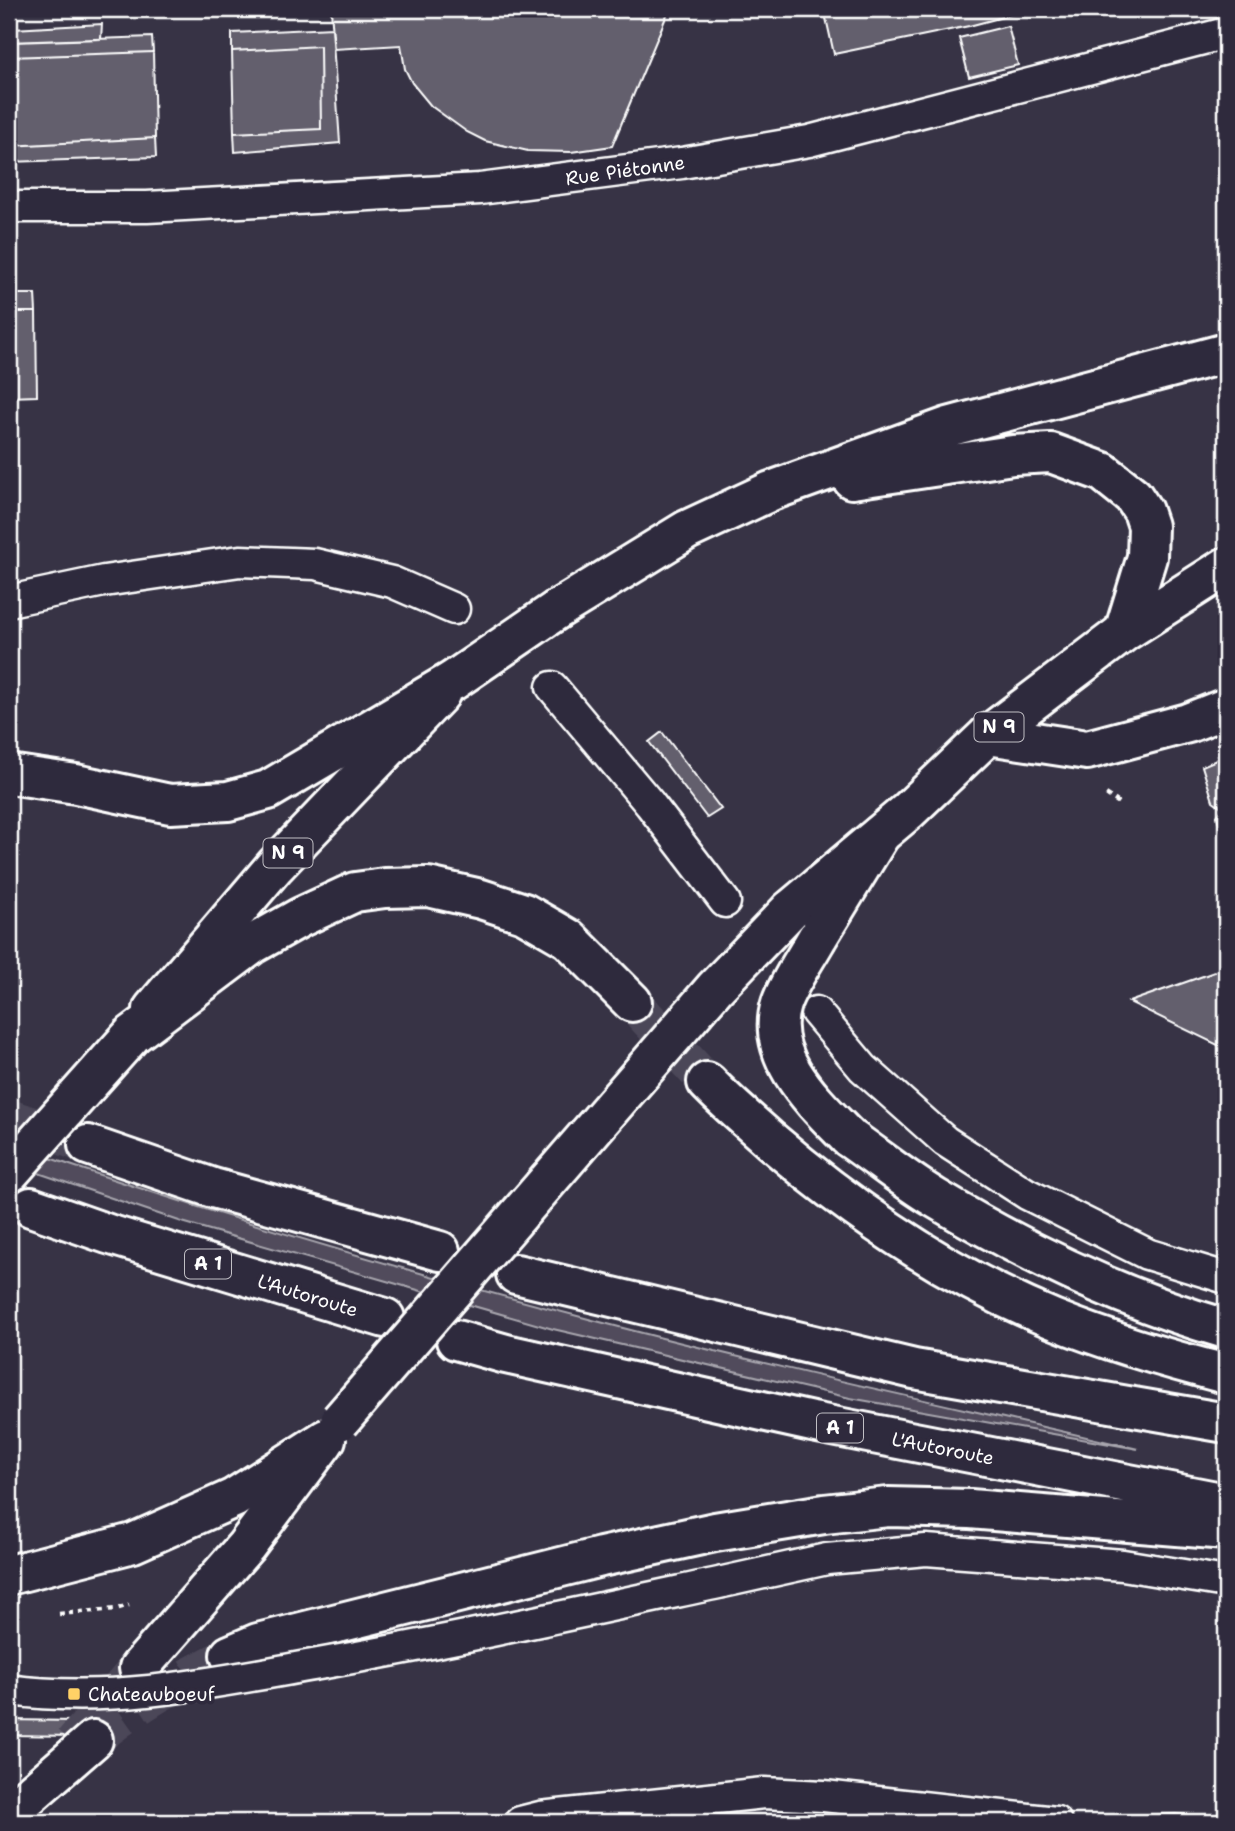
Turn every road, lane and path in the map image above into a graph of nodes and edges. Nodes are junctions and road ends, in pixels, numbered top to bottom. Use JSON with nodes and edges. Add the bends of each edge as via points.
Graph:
{"nodes":[{"id":1,"x":1226,"y":33,"type":"edge"},
{"id":2,"x":9,"y":207,"type":"edge"},
{"id":3,"x":1226,"y":353,"type":"edge"},
{"id":4,"x":771,"y":491,"type":"junction"},
{"id":5,"x":1226,"y":567,"type":"edge"},
{"id":6,"x":9,"y":601,"type":"edge"},
{"id":7,"x":454,"y":609,"type":"dead end"},
{"id":8,"x":1124,"y":632,"type":"junction"},
{"id":9,"x":454,"y":680,"type":"junction"},
{"id":10,"x":552,"y":687,"type":"dead end"},
{"id":11,"x":1226,"y":708,"type":"edge"},
{"id":12,"x":988,"y":735,"type":"junction"},
{"id":13,"x":9,"y":774,"type":"edge"},
{"id":14,"x":880,"y":835,"type":"junction"},
{"id":15,"x":725,"y":902,"type":"dead end"},
{"id":16,"x":632,"y":1002,"type":"tunnel mouth"},
{"id":17,"x":816,"y":1012,"type":"dead end"},
{"id":18,"x":132,"y":1035,"type":"junction"},
{"id":19,"x":707,"y":1082,"type":"tunnel mouth"},
{"id":20,"x":88,"y":1144,"type":"tunnel mouth"},
{"id":21,"x":9,"y":1173,"type":"edge"},
{"id":22,"x":31,"y":1207,"type":"dead end"},
{"id":23,"x":440,"y":1251,"type":"dead end"},
{"id":24,"x":516,"y":1274,"type":"dead end"},
{"id":25,"x":1226,"y":1278,"type":"edge"},
{"id":26,"x":386,"y":1318,"type":"dead end"},
{"id":27,"x":1226,"y":1329,"type":"edge"},
{"id":28,"x":456,"y":1340,"type":"dead end"},
{"id":29,"x":1226,"y":1374,"type":"edge"},
{"id":30,"x":1226,"y":1423,"type":"edge"},
{"id":31,"x":333,"y":1430,"type":"junction"},
{"id":32,"x":1226,"y":1503,"type":"edge"},
{"id":33,"x":1226,"y":1530,"type":"edge"},
{"id":34,"x":9,"y":1575,"type":"edge"},
{"id":35,"x":1226,"y":1582,"type":"edge"},
{"id":36,"x":230,"y":1655,"type":"tunnel mouth"},
{"id":37,"x":139,"y":1668,"type":"tunnel mouth"},
{"id":38,"x":9,"y":1690,"type":"edge"},
{"id":39,"x":83,"y":1742,"type":"tunnel mouth"},
{"id":40,"x":16,"y":1808,"type":"edge"},
{"id":41,"x":520,"y":1822,"type":"edge"},
{"id":42,"x":1056,"y":1822,"type":"edge"}],
"edges":[{"from":1,"to":2,"type":"lane","name":"Rue Piétonne","via":[[809,141],[682,163],[480,189],[147,207]]},
{"from":3,"to":4,"type":"main road","number":"N 9","via":[[948,427]]},
{"from":4,"to":8,"type":"main road","via":[[1013,455],[1051,453],[1078,461],[1103,472],[1133,496],[1148,526],[1147,556]]},
{"from":4,"to":9,"type":"main road","number":"N 9","bridge":true,"via":[[687,530]]},
{"from":5,"to":8,"type":"main road","number":"N 9"},
{"from":6,"to":7,"type":"lane","via":[[240,561],[315,564],[392,582]]},
{"from":8,"to":12,"type":"main road","number":"N 9"},
{"from":9,"to":13,"type":"main road","via":[[268,790],[229,801],[170,804]]},
{"from":9,"to":18,"type":"main road","number":"N 9","via":[[275,866]]},
{"from":10,"to":15,"type":"lane"},
{"from":11,"to":12,"type":"main road","via":[[1087,750]]},
{"from":12,"to":14,"type":"main road","number":"N 9"},
{"from":14,"to":27,"type":"main road","bridge":true,"via":[[781,1003],[780,1040],[804,1090],[848,1137],[933,1197],[1031,1252],[1172,1314]]},
{"from":14,"to":31,"type":"main road","number":"N 9","bridge":true,"via":[[790,909],[715,988]]},
{"from":16,"to":18,"type":"main road","via":[[569,939],[524,913],[428,887],[385,888],[355,892],[253,944]]},
{"from":17,"to":25,"type":"lane","via":[[863,1068],[945,1142],[1027,1194],[1147,1254]]},
{"from":18,"to":21,"type":"main road","bridge":true},
{"from":19,"to":29,"type":"main road","via":[[805,1170],[878,1223],[972,1281],[1142,1352]]},
{"from":20,"to":23,"type":"main road","via":[[213,1188]]},
{"from":22,"to":26,"type":"main road","name":"L'Autoroute","number":"A 1"},
{"from":24,"to":30,"type":"main road","via":[[914,1368]]},
{"from":28,"to":32,"type":"main road","name":"L'Autoroute","number":"A 1","via":[[812,1422]]},
{"from":31,"to":34,"type":"main road","via":[[234,1498],[133,1543]]},
{"from":31,"to":37,"type":"main road","via":[[246,1546]]},
{"from":33,"to":36,"type":"main road","via":[[970,1508],[888,1507],[824,1514],[601,1557],[258,1643]]},
{"from":35,"to":38,"type":"lane","bridge":true,"via":[[1123,1564],[926,1550],[827,1559],[377,1654],[183,1689],[106,1695]]},
{"from":39,"to":40,"type":"main road"},
{"from":41,"to":42,"type":"lane","via":[[764,1793]]}]}
